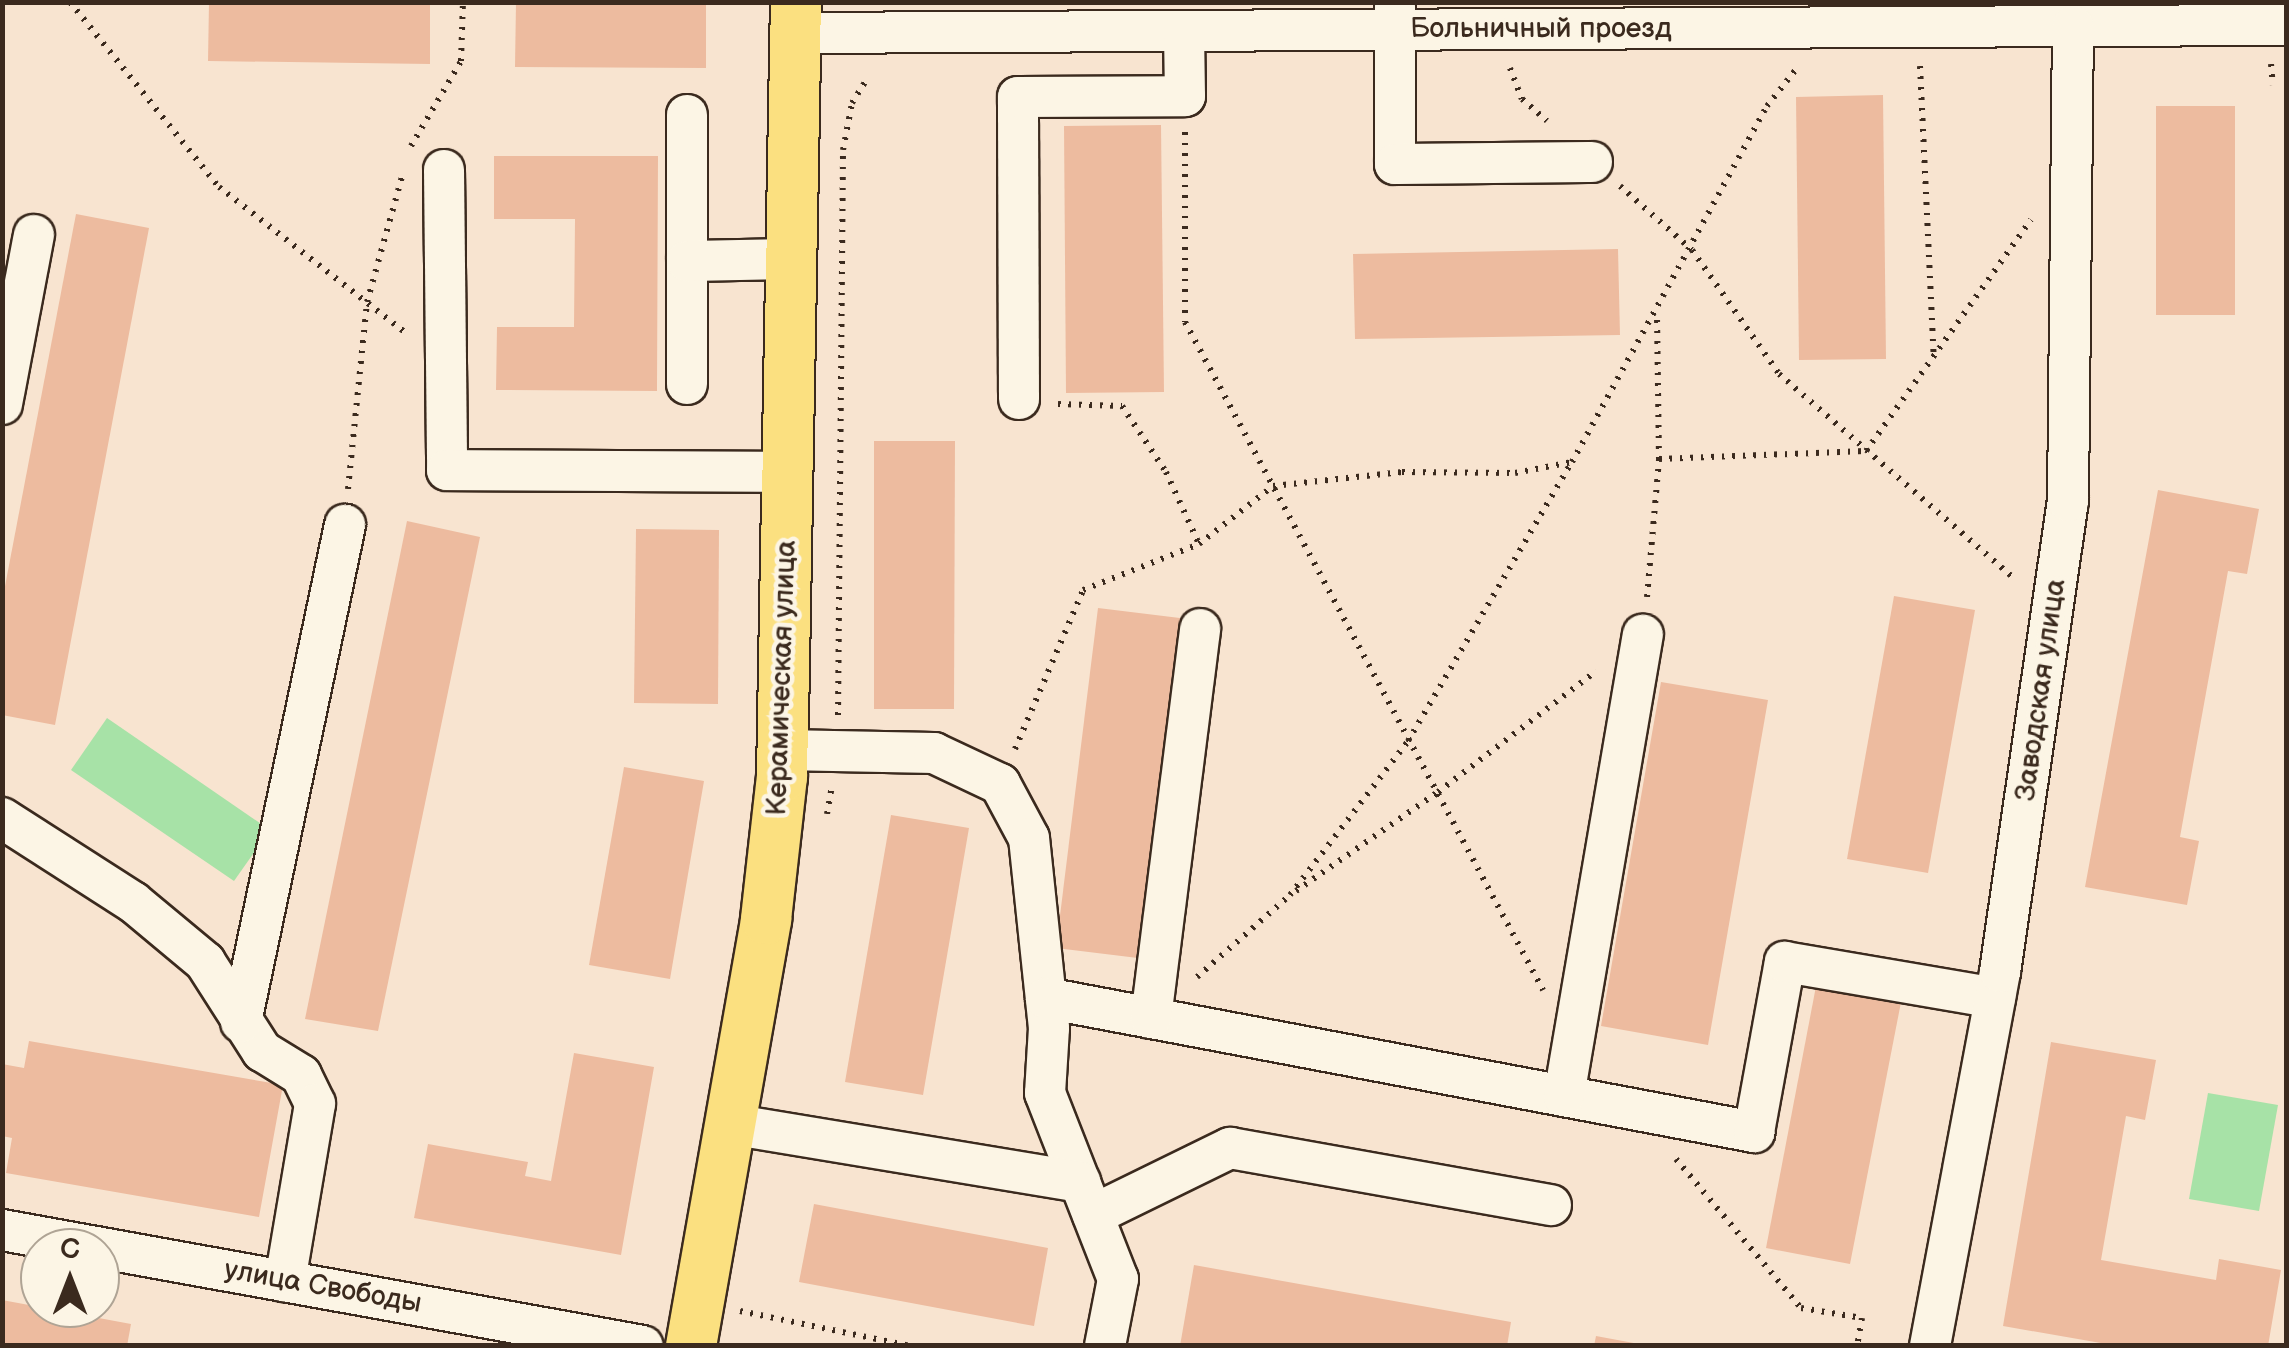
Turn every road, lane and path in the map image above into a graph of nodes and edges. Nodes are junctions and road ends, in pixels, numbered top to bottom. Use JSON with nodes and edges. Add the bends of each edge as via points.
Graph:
{"nodes":[{"id":1,"x":70,"y":2,"type":"edge"},
{"id":2,"x":463,"y":2,"type":"edge"},
{"id":3,"x":1970,"y":15,"type":"edge"},
{"id":4,"x":1395,"y":16,"type":"edge"},
{"id":5,"x":795,"y":18,"type":"edge"},
{"id":6,"x":2278,"y":18,"type":"edge"},
{"id":7,"x":2073,"y":26,"type":"junction"},
{"id":8,"x":1184,"y":31,"type":"junction"},
{"id":9,"x":1920,"y":54,"type":"dead end"},
{"id":10,"x":1807,"y":55,"type":"dead end"},
{"id":11,"x":1510,"y":56,"type":"dead end"},
{"id":12,"x":1184,"y":96,"type":"junction"},
{"id":13,"x":686,"y":115,"type":"dead end"},
{"id":14,"x":427,"y":161,"type":"joint"},
{"id":15,"x":1592,"y":162,"type":"junction"},
{"id":16,"x":404,"y":172,"type":"dead end"},
{"id":17,"x":2034,"y":215,"type":"dead end"},
{"id":18,"x":34,"y":235,"type":"dead end"},
{"id":19,"x":1692,"y":250,"type":"junction"},
{"id":20,"x":792,"y":259,"type":"junction"},
{"id":21,"x":687,"y":261,"type":"junction"},
{"id":22,"x":367,"y":302,"type":"junction"},
{"id":23,"x":1657,"y":311,"type":"junction"},
{"id":24,"x":1934,"y":360,"type":"junction"},
{"id":25,"x":447,"y":364,"type":"junction"},
{"id":26,"x":687,"y":384,"type":"dead end"},
{"id":27,"x":1036,"y":401,"type":"joint"},
{"id":28,"x":2,"y":404,"type":"edge"},
{"id":29,"x":1866,"y":451,"type":"junction"},
{"id":30,"x":1659,"y":459,"type":"junction"},
{"id":31,"x":1572,"y":462,"type":"junction"},
{"id":32,"x":789,"y":472,"type":"junction"},
{"id":33,"x":1273,"y":486,"type":"junction"},
{"id":34,"x":344,"y":525,"type":"joint"},
{"id":35,"x":1199,"y":544,"type":"junction"},
{"id":36,"x":2052,"y":611,"type":"junction"},
{"id":37,"x":1200,"y":629,"type":"dead end"},
{"id":38,"x":1643,"y":635,"type":"junction"},
{"id":39,"x":1408,"y":740,"type":"junction"},
{"id":40,"x":784,"y":750,"type":"junction"},
{"id":41,"x":1000,"y":784,"type":"junction"},
{"id":42,"x":1438,"y":792,"type":"junction"},
{"id":43,"x":2,"y":818,"type":"edge"},
{"id":44,"x":1290,"y":895,"type":"junction"},
{"id":45,"x":1046,"y":998,"type":"junction"},
{"id":46,"x":1994,"y":998,"type":"junction"},
{"id":47,"x":1151,"y":1018,"type":"junction"},
{"id":48,"x":241,"y":1022,"type":"junction"},
{"id":49,"x":1572,"y":1046,"type":"junction"},
{"id":50,"x":1564,"y":1096,"type":"junction"},
{"id":51,"x":1634,"y":1109,"type":"junction"},
{"id":52,"x":730,"y":1124,"type":"junction"},
{"id":53,"x":1086,"y":1198,"type":"junction"},
{"id":54,"x":1551,"y":1206,"type":"dead end"},
{"id":55,"x":2,"y":1230,"type":"edge"},
{"id":56,"x":285,"y":1280,"type":"junction"},
{"id":57,"x":738,"y":1310,"type":"dead end"},
{"id":58,"x":643,"y":1346,"type":"edge"},
{"id":59,"x":691,"y":1346,"type":"edge"},
{"id":60,"x":910,"y":1346,"type":"edge"},
{"id":61,"x":1105,"y":1346,"type":"edge"},
{"id":62,"x":1857,"y":1346,"type":"edge"},
{"id":63,"x":1930,"y":1346,"type":"edge"}],
"edges":[{"from":1,"to":22,"type":"path","via":[[218,187]]},
{"from":2,"to":14,"type":"path","via":[[461,61],[414,134]]},
{"from":3,"to":4,"type":"street","name":"Больничный проезд"},
{"from":3,"to":7,"type":"street","name":"Больничный проезд"},
{"from":4,"to":8,"type":"street","name":"Больничный проезд"},
{"from":4,"to":15,"type":"street","via":[[1395,164]]},
{"from":5,"to":8,"type":"street","name":"Больничный проезд"},
{"from":5,"to":20,"type":"main road","name":"Керамическая улица"},
{"from":6,"to":7,"type":"street","name":"Больничный проезд"},
{"from":7,"to":36,"type":"street","name":"Заводская улица","via":[[2068,501]]},
{"from":8,"to":12,"type":"street"},
{"from":9,"to":24,"type":"path"},
{"from":10,"to":19,"type":"path","via":[[1767,106]]},
{"from":11,"to":15,"type":"path","via":[[1510,77],[1522,99]]},
{"from":12,"to":27,"type":"street","via":[[1018,97]]},
{"from":12,"to":33,"type":"path","via":[[1184,322]]},
{"from":13,"to":21,"type":"street"},
{"from":14,"to":25,"type":"street"},
{"from":15,"to":19,"type":"path"},
{"from":16,"to":22,"type":"path"},
{"from":17,"to":24,"type":"path"},
{"from":18,"to":28,"type":"street"},
{"from":19,"to":23,"type":"path"},
{"from":19,"to":29,"type":"path","via":[[1778,374]]},
{"from":20,"to":21,"type":"street"},
{"from":20,"to":32,"type":"main road","name":"Керамическая улица"},
{"from":21,"to":26,"type":"street"},
{"from":22,"to":25,"type":"path"},
{"from":22,"to":34,"type":"path"},
{"from":23,"to":30,"type":"path"},
{"from":23,"to":31,"type":"path"},
{"from":24,"to":29,"type":"path"},
{"from":25,"to":32,"type":"street","via":[[448,470]]},
{"from":27,"to":35,"type":"path","via":[[1122,406],[1166,472]]},
{"from":29,"to":30,"type":"path"},
{"from":29,"to":36,"type":"path"},
{"from":30,"to":38,"type":"path"},
{"from":31,"to":33,"type":"path","via":[[1515,473],[1402,472]]},
{"from":31,"to":39,"type":"path"},
{"from":32,"to":40,"type":"main road","name":"Керамическая улица"},
{"from":33,"to":35,"type":"path"},
{"from":33,"to":39,"type":"path"},
{"from":34,"to":48,"type":"street"},
{"from":35,"to":41,"type":"path","via":[[1083,590]]},
{"from":36,"to":46,"type":"street","name":"Заводская улица"},
{"from":37,"to":47,"type":"street"},
{"from":38,"to":42,"type":"path"},
{"from":38,"to":49,"type":"street"},
{"from":39,"to":42,"type":"path"},
{"from":39,"to":44,"type":"path"},
{"from":40,"to":41,"type":"street","via":[[934,753]]},
{"from":40,"to":52,"type":"main road","name":"Керамическая улица","via":[[766,919]]},
{"from":41,"to":45,"type":"street","via":[[1029,838]]},
{"from":42,"to":44,"type":"path"},
{"from":42,"to":49,"type":"path"},
{"from":43,"to":48,"type":"street","via":[[134,902],[204,962]]},
{"from":44,"to":47,"type":"path"},
{"from":45,"to":47,"type":"street"},
{"from":45,"to":53,"type":"street","via":[[1045,1093]]},
{"from":46,"to":51,"type":"street","via":[[1785,962],[1754,1132]]},
{"from":46,"to":63,"type":"street","name":"Заводская улица"},
{"from":47,"to":50,"type":"street"},
{"from":48,"to":56,"type":"street","via":[[262,1050],[301,1075],[316,1104]]},
{"from":49,"to":50,"type":"street"},
{"from":50,"to":51,"type":"street"},
{"from":51,"to":62,"type":"path","via":[[1800,1308],[1862,1318]]},
{"from":52,"to":53,"type":"street"},
{"from":52,"to":59,"type":"main road","name":"Керамическая улица"},
{"from":53,"to":54,"type":"street","via":[[1230,1148]]},
{"from":53,"to":61,"type":"street","via":[[1118,1279]]},
{"from":55,"to":56,"type":"street","name":"улица Свободы"},
{"from":56,"to":58,"type":"street","name":"улица Свободы"},
{"from":57,"to":60,"type":"path"}]}
